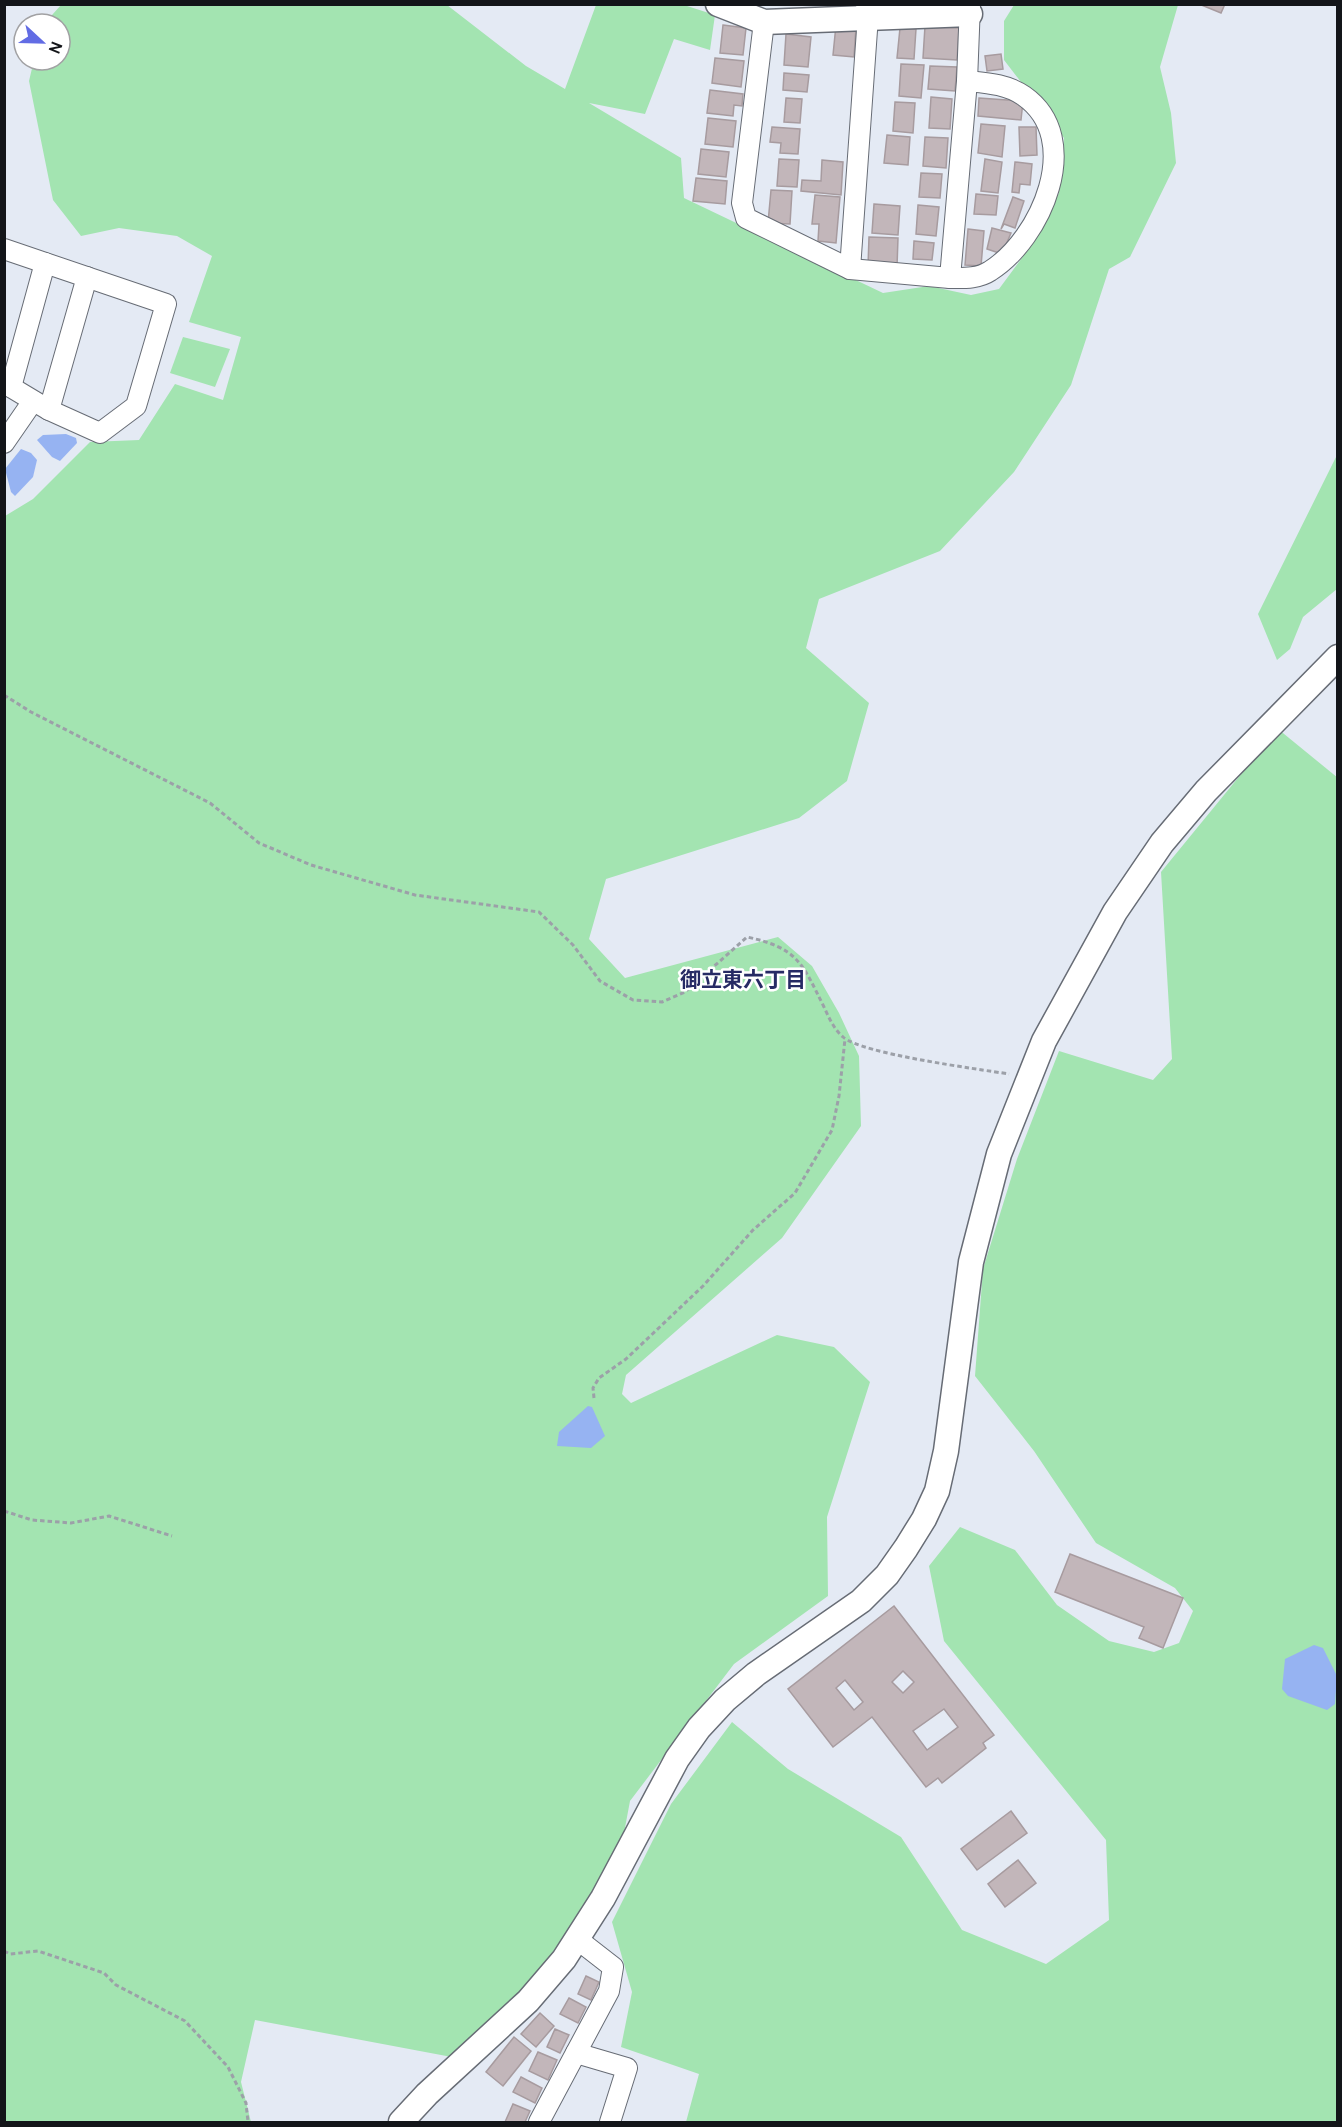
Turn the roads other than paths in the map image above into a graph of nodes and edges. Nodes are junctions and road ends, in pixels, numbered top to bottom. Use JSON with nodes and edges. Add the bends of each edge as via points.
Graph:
{"nodes":[{"id":1,"x":726,"y":6,"type":"edge"},
{"id":2,"x":976,"y":8,"type":"edge"},
{"id":3,"x":867,"y":10,"type":"edge"},
{"id":4,"x":764,"y":21,"type":"junction"},
{"id":5,"x":967,"y":81,"type":"junction"},
{"id":6,"x":4,"y":249,"type":"edge"},
{"id":7,"x":45,"y":263,"type":"junction"},
{"id":8,"x":850,"y":269,"type":"junction"},
{"id":9,"x":87,"y":277,"type":"junction"},
{"id":10,"x":950,"y":278,"type":"junction"},
{"id":11,"x":8,"y":385,"type":"edge"},
{"id":12,"x":41,"y":406,"type":"junction"},
{"id":13,"x":4,"y":443,"type":"edge"},
{"id":14,"x":1338,"y":657,"type":"edge"},
{"id":15,"x":576,"y":1939,"type":"junction"},
{"id":16,"x":576,"y":2053,"type":"junction"},
{"id":17,"x":401,"y":2122,"type":"edge"},
{"id":18,"x":539,"y":2122,"type":"edge"},
{"id":19,"x":610,"y":2122,"type":"edge"}],
"edges":[{"from":1,"to":4,"type":"street"},
{"from":2,"to":3,"type":"street"},
{"from":2,"to":5,"type":"street"},
{"from":3,"to":4,"type":"street"},
{"from":3,"to":8,"type":"street"},
{"from":4,"to":8,"type":"street","via":[[742,202],[746,218]]},
{"from":5,"to":10,"type":"street"},
{"from":5,"to":10,"type":"street","via":[[1002,85],[1025,96],[1053,135],[1054,158],[1036,217],[1017,248],[989,272]]},
{"from":6,"to":7,"type":"street"},
{"from":7,"to":9,"type":"street"},
{"from":7,"to":11,"type":"street"},
{"from":8,"to":10,"type":"street"},
{"from":9,"to":12,"type":"street"},
{"from":9,"to":12,"type":"street","via":[[166,304],[136,406],[100,433]]},
{"from":11,"to":12,"type":"street"},
{"from":12,"to":13,"type":"street"},
{"from":14,"to":15,"type":"street","via":[[1206,791],[1162,843],[1073,984],[1027,1078],[999,1154],[971,1262],[946,1451],[937,1491],[924,1520],[887,1575],[861,1601],[756,1674],[699,1728],[677,1759],[603,1898]]},
{"from":15,"to":16,"type":"street","via":[[614,1967],[609,1991]]},
{"from":15,"to":17,"type":"street","via":[[548,1980]]},
{"from":16,"to":18,"type":"street"},
{"from":16,"to":19,"type":"street","via":[[627,2068]]}]}
